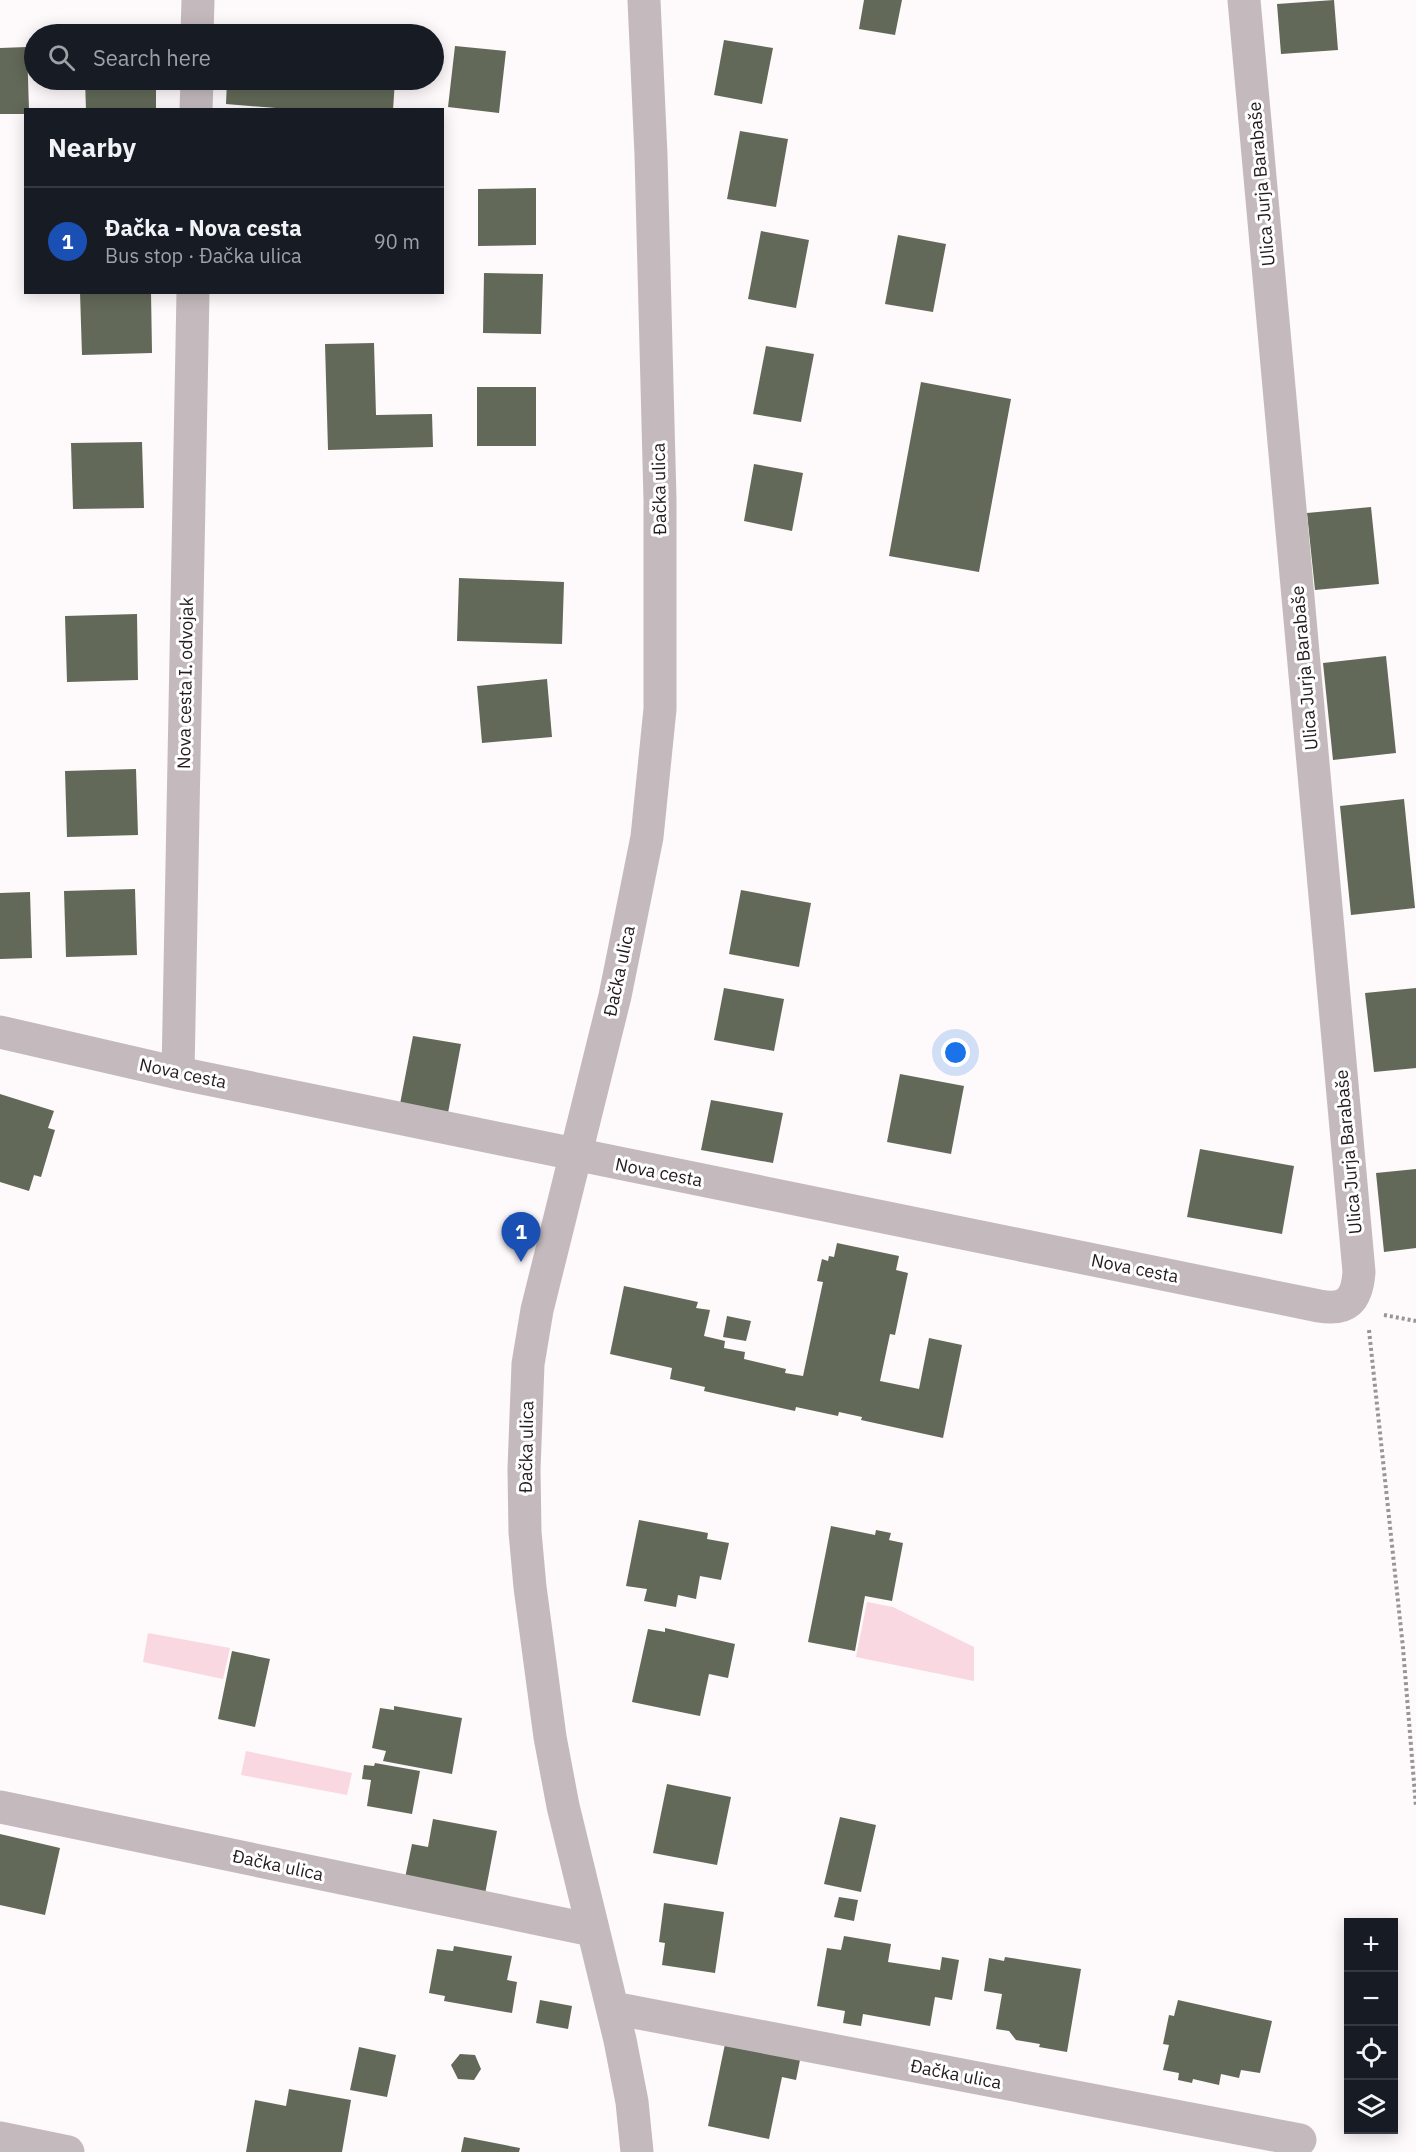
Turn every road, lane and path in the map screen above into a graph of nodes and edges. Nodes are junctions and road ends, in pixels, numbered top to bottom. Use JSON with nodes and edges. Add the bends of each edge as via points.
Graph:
{"nodes":[{"id":1,"x":198,"y":0,"type":"edge"},
{"id":2,"x":644,"y":0,"type":"edge"},
{"id":3,"x":1244,"y":0,"type":"edge"},
{"id":4,"x":197,"y":24,"type":"edge"},
{"id":5,"x":196,"y":90,"type":"edge"},
{"id":6,"x":196,"y":108,"type":"edge"},
{"id":7,"x":193,"y":294,"type":"edge"},
{"id":8,"x":0,"y":1032,"type":"edge"},
{"id":9,"x":178,"y":1073,"type":"junction"},
{"id":10,"x":575,"y":1155,"type":"junction"},
{"id":11,"x":1319,"y":1306,"type":"joint"},
{"id":12,"x":1369,"y":1323,"type":"dead end"},
{"id":13,"x":1416,"y":1807,"type":"edge"},
{"id":14,"x":0,"y":1808,"type":"edge"},
{"id":15,"x":592,"y":1930,"type":"junction"},
{"id":16,"x":613,"y":2008,"type":"junction"},
{"id":17,"x":0,"y":2138,"type":"edge"},
{"id":18,"x":1300,"y":2140,"type":"dead end"},
{"id":19,"x":68,"y":2152,"type":"edge"},
{"id":20,"x":637,"y":2152,"type":"edge"}],
"edges":[{"from":1,"to":4,"type":"street"},
{"from":2,"to":10,"type":"street","name":"Đačka ulica","via":[[660,500],[660,709],[647,837],[615,996]]},
{"from":3,"to":11,"type":"street","name":"Ulica Jurja Barabaše","via":[[1359,1272],[1358,1286],[1350,1301],[1331,1308]]},
{"from":5,"to":6,"type":"street"},
{"from":7,"to":9,"type":"street","name":"Nova cesta I. odvojak"},
{"from":8,"to":9,"type":"street","name":"Nova cesta"},
{"from":9,"to":10,"type":"street","name":"Nova cesta"},
{"from":10,"to":11,"type":"street","name":"Nova cesta"},
{"from":10,"to":15,"type":"street","name":"Đačka ulica","via":[[537,1310],[528,1364],[525,1532],[550,1737]]},
{"from":12,"to":13,"type":"path"},
{"from":14,"to":15,"type":"street","name":"Đačka ulica"},
{"from":15,"to":16,"type":"street","name":"Đačka ulica"},
{"from":16,"to":18,"type":"street","name":"Đačka ulica"},
{"from":16,"to":20,"type":"street","name":"Đačka ulica","via":[[632,2102]]},
{"from":17,"to":19,"type":"street"}]}
